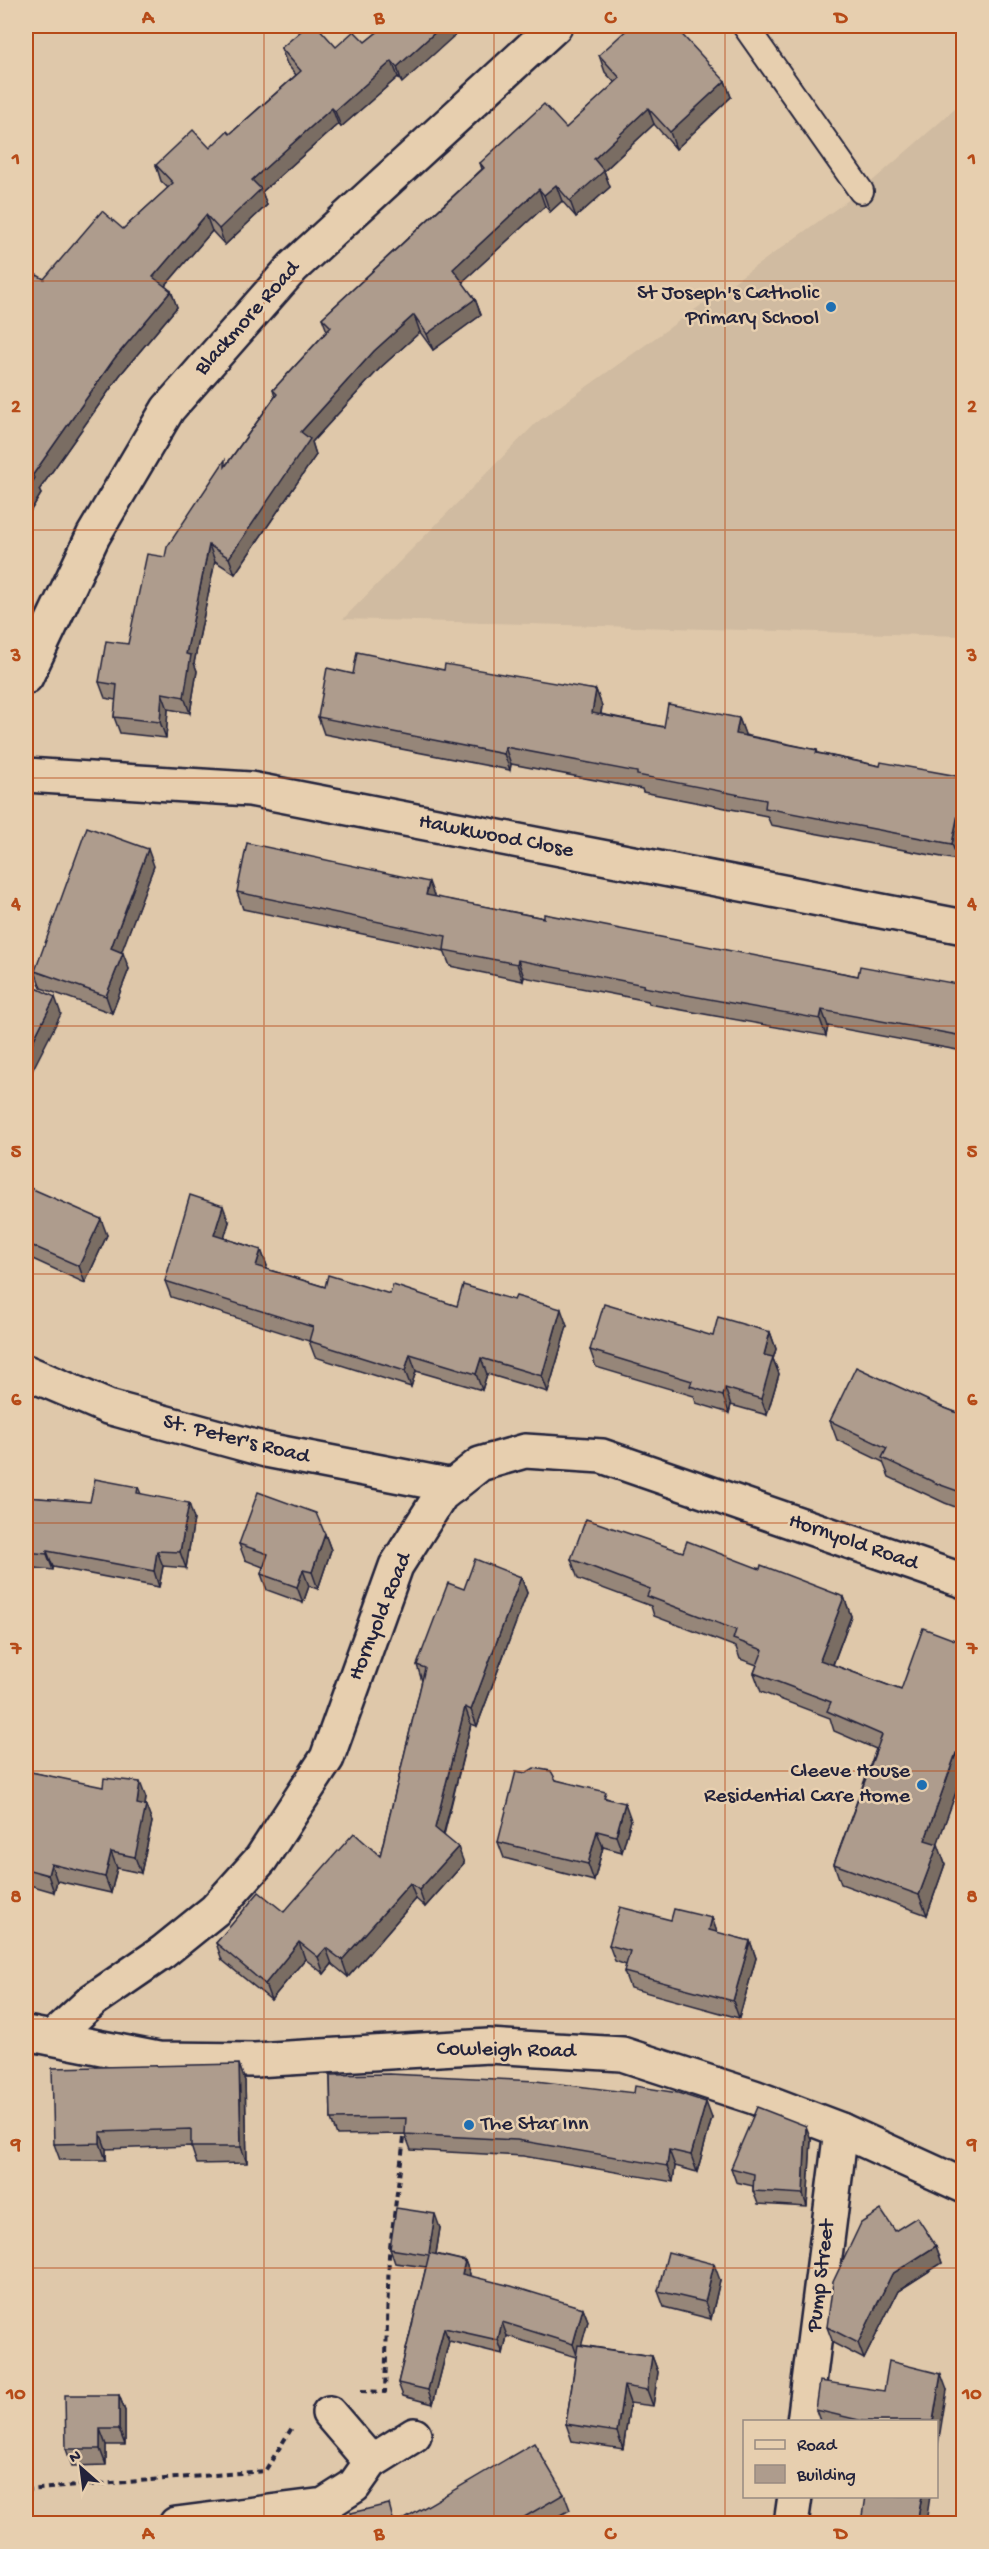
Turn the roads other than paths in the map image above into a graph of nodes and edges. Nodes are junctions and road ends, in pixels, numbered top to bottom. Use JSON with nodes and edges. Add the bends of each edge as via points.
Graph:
{"nodes":[{"id":1,"x":555,"y":26,"type":"edge"},
{"id":2,"x":745,"y":26,"type":"edge"},
{"id":3,"x":861,"y":191,"type":"dead end"},
{"id":4,"x":26,"y":677,"type":"edge"},
{"id":5,"x":26,"y":775,"type":"edge"},
{"id":6,"x":963,"y":927,"type":"edge"},
{"id":7,"x":26,"y":1372,"type":"edge"},
{"id":8,"x":453,"y":1486,"type":"junction"},
{"id":9,"x":963,"y":1581,"type":"edge"},
{"id":10,"x":39,"y":2036,"type":"edge"},
{"id":11,"x":841,"y":2130,"type":"junction"},
{"id":12,"x":963,"y":2186,"type":"edge"},
{"id":13,"x":327,"y":2407,"type":"road end"},
{"id":14,"x":804,"y":2420,"type":"edge"},
{"id":15,"x":414,"y":2435,"type":"dead end"},
{"id":16,"x":371,"y":2462,"type":"junction"},
{"id":17,"x":795,"y":2498,"type":"edge"},
{"id":18,"x":176,"y":2523,"type":"edge"},
{"id":19,"x":791,"y":2523,"type":"edge"}],
"edges":[{"from":1,"to":4,"type":"street","name":"Blackmore Road","via":[[293,267],[168,409],[93,536]]},
{"from":2,"to":3,"type":"lane"},
{"from":5,"to":6,"type":"street","name":"Hawkwood Close","via":[[250,789]]},
{"from":7,"to":8,"type":"street","name":"St. Peter's Road","via":[[108,1407],[266,1450]]},
{"from":8,"to":9,"type":"street","name":"Hornyold Road","via":[[480,1464],[525,1451],[602,1456]]},
{"from":8,"to":10,"type":"street","name":"Hornyold Road","via":[[441,1495],[396,1566],[327,1758],[261,1859],[215,1910],[163,1952]]},
{"from":10,"to":11,"type":"street","name":"Cowleigh Road","via":[[158,2059],[255,2060],[489,2046],[622,2054]]},
{"from":11,"to":12,"type":"street","name":"Cowleigh Road"},
{"from":11,"to":14,"type":"street","name":"Pump Street"},
{"from":13,"to":16,"type":"street"},
{"from":15,"to":16,"type":"street"},
{"from":16,"to":18,"type":"street","via":[[354,2486],[324,2505]]},
{"from":17,"to":19,"type":"street"}]}
